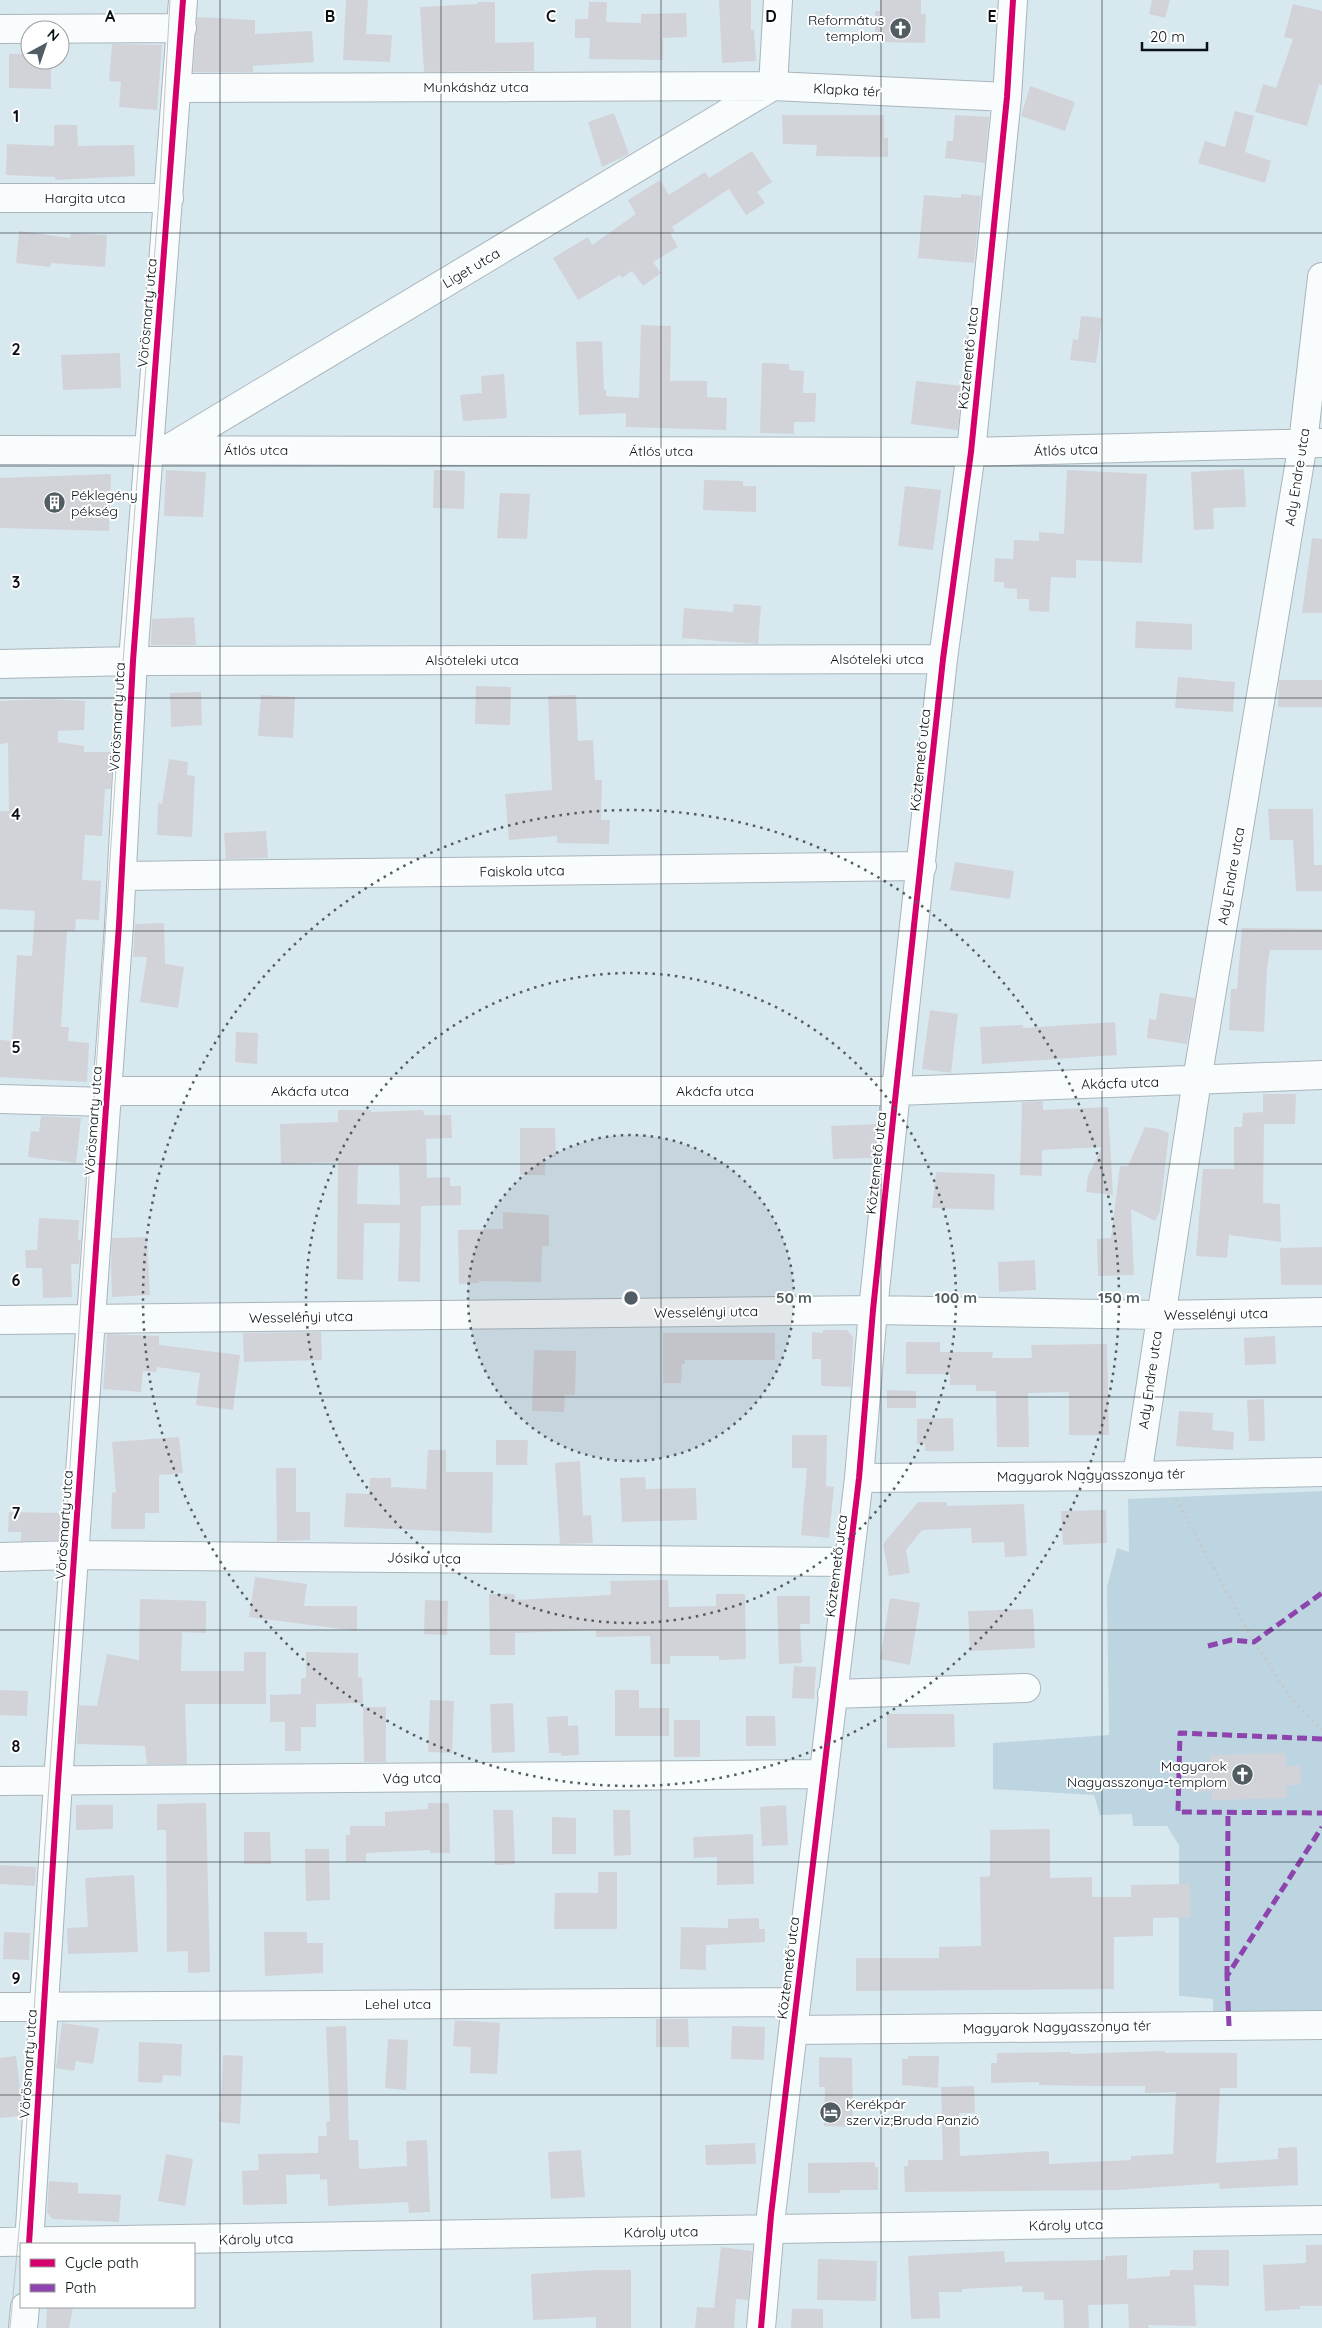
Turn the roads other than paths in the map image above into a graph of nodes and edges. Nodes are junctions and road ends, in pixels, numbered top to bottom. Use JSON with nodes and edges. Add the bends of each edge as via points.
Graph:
{"nodes":[{"id":1,"x":183,"y":0,"type":"edge"},
{"id":2,"x":778,"y":0,"type":"edge"},
{"id":3,"x":1013,"y":0,"type":"edge"},
{"id":4,"x":182,"y":28,"type":"junction"},
{"id":5,"x":0,"y":29,"type":"edge"},
{"id":6,"x":773,"y":86,"type":"junction"},
{"id":7,"x":178,"y":88,"type":"junction"},
{"id":8,"x":1007,"y":97,"type":"junction"},
{"id":9,"x":0,"y":198,"type":"edge"},
{"id":10,"x":169,"y":198,"type":"junction"},
{"id":11,"x":1322,"y":277,"type":"edge"},
{"id":12,"x":1313,"y":443,"type":"edge"},
{"id":13,"x":0,"y":450,"type":"edge"},
{"id":14,"x":158,"y":450,"type":"junction"},
{"id":15,"x":971,"y":452,"type":"junction"},
{"id":16,"x":944,"y":659,"type":"junction"},
{"id":17,"x":133,"y":661,"type":"junction"},
{"id":18,"x":0,"y":664,"type":"edge"},
{"id":19,"x":922,"y":866,"type":"junction"},
{"id":20,"x":122,"y":876,"type":"junction"},
{"id":21,"x":1322,"y":1075,"type":"edge"},
{"id":22,"x":1196,"y":1080,"type":"junction"},
{"id":23,"x":896,"y":1091,"type":"junction"},
{"id":24,"x":107,"y":1097,"type":"junction"},
{"id":25,"x":0,"y":1099,"type":"edge"},
{"id":26,"x":873,"y":1310,"type":"junction"},
{"id":27,"x":1322,"y":1312,"type":"edge"},
{"id":28,"x":1159,"y":1315,"type":"junction"},
{"id":29,"x":0,"y":1320,"type":"edge"},
{"id":30,"x":91,"y":1320,"type":"junction"},
{"id":31,"x":1322,"y":1472,"type":"edge"},
{"id":32,"x":1136,"y":1476,"type":"junction"},
{"id":33,"x":859,"y":1478,"type":"junction"},
{"id":34,"x":74,"y":1554,"type":"junction"},
{"id":35,"x":0,"y":1557,"type":"edge"},
{"id":36,"x":849,"y":1562,"type":"junction"},
{"id":37,"x":1026,"y":1688,"type":"dead end"},
{"id":38,"x":832,"y":1694,"type":"junction"},
{"id":39,"x":824,"y":1774,"type":"junction"},
{"id":40,"x":0,"y":1782,"type":"edge"},
{"id":41,"x":58,"y":1782,"type":"junction"},
{"id":42,"x":796,"y":2002,"type":"junction"},
{"id":43,"x":44,"y":2006,"type":"junction"},
{"id":44,"x":0,"y":2007,"type":"edge"},
{"id":45,"x":1322,"y":2025,"type":"edge"},
{"id":46,"x":793,"y":2030,"type":"junction"},
{"id":47,"x":1322,"y":2220,"type":"edge"},
{"id":48,"x":770,"y":2231,"type":"junction"},
{"id":49,"x":0,"y":2242,"type":"edge"},
{"id":50,"x":29,"y":2243,"type":"edge"},
{"id":51,"x":24,"y":2308,"type":"edge"},
{"id":52,"x":23,"y":2328,"type":"edge"},
{"id":53,"x":761,"y":2328,"type":"edge"}],
"edges":[{"from":1,"to":4,"type":"street","name":"Vörösmarty utca"},
{"from":2,"to":6,"type":"street"},
{"from":3,"to":8,"type":"street","name":"Köztemető utca"},
{"from":4,"to":5,"type":"street"},
{"from":4,"to":7,"type":"street","name":"Vörösmarty utca"},
{"from":6,"to":7,"type":"street","name":"Munkásház utca"},
{"from":6,"to":8,"type":"street","name":"Klapka tér"},
{"from":6,"to":14,"type":"street","name":"Liget utca"},
{"from":7,"to":10,"type":"street","name":"Vörösmarty utca"},
{"from":8,"to":15,"type":"street","name":"Köztemető utca"},
{"from":9,"to":10,"type":"street","name":"Hargita utca"},
{"from":10,"to":14,"type":"street","name":"Vörösmarty utca"},
{"from":11,"to":12,"type":"street","name":"Ady Endre utca"},
{"from":12,"to":15,"type":"street","name":"Átlós utca"},
{"from":12,"to":22,"type":"street","name":"Ady Endre utca"},
{"from":13,"to":14,"type":"street","name":"Átlós utca"},
{"from":14,"to":15,"type":"street","name":"Átlós utca"},
{"from":14,"to":17,"type":"street","name":"Vörösmarty utca"},
{"from":15,"to":16,"type":"street","name":"Köztemető utca"},
{"from":16,"to":17,"type":"street","name":"Alsóteleki utca"},
{"from":16,"to":19,"type":"street","name":"Köztemető utca"},
{"from":17,"to":18,"type":"street","name":"Alsóteleki utca"},
{"from":17,"to":20,"type":"street","name":"Vörösmarty utca"},
{"from":19,"to":20,"type":"street","name":"Faiskola utca"},
{"from":19,"to":23,"type":"street","name":"Köztemető utca"},
{"from":20,"to":24,"type":"street","name":"Vörösmarty utca"},
{"from":21,"to":22,"type":"street","name":"Akácfa utca"},
{"from":22,"to":23,"type":"street","name":"Akácfa utca"},
{"from":22,"to":28,"type":"street","name":"Ady Endre utca"},
{"from":23,"to":24,"type":"street","name":"Akácfa utca"},
{"from":23,"to":26,"type":"street","name":"Köztemető utca"},
{"from":24,"to":25,"type":"street","name":"Akácfa utca"},
{"from":24,"to":30,"type":"street","name":"Vörösmarty utca"},
{"from":26,"to":28,"type":"street","name":"Wesselényi utca"},
{"from":26,"to":30,"type":"street","name":"Wesselényi utca"},
{"from":26,"to":33,"type":"street","name":"Köztemető utca"},
{"from":27,"to":28,"type":"street","name":"Wesselényi utca"},
{"from":28,"to":32,"type":"street","name":"Ady Endre utca"},
{"from":29,"to":30,"type":"street","name":"Wesselényi utca"},
{"from":30,"to":34,"type":"street","name":"Vörösmarty utca"},
{"from":31,"to":32,"type":"street","name":"Magyarok Nagyasszonya tér"},
{"from":32,"to":33,"type":"street","name":"Magyarok Nagyasszonya tér"},
{"from":33,"to":36,"type":"street","name":"Köztemető utca"},
{"from":34,"to":35,"type":"street","name":"Jósika utca"},
{"from":34,"to":36,"type":"street","name":"Jósika utca"},
{"from":34,"to":41,"type":"street","name":"Vörösmarty utca"},
{"from":36,"to":38,"type":"street","name":"Köztemető utca"},
{"from":37,"to":38,"type":"street"},
{"from":38,"to":39,"type":"street","name":"Köztemető utca"},
{"from":39,"to":41,"type":"street","name":"Vág utca"},
{"from":39,"to":42,"type":"street","name":"Köztemető utca"},
{"from":40,"to":41,"type":"street","name":"Vág utca"},
{"from":41,"to":43,"type":"street","name":"Vörösmarty utca"},
{"from":42,"to":43,"type":"street","name":"Lehel utca"},
{"from":42,"to":46,"type":"street","name":"Köztemető utca"},
{"from":43,"to":44,"type":"street","name":"Lehel utca"},
{"from":43,"to":50,"type":"street","name":"Vörösmarty utca"},
{"from":45,"to":46,"type":"street","name":"Magyarok Nagyasszonya tér"},
{"from":46,"to":48,"type":"street","name":"Köztemető utca"},
{"from":47,"to":48,"type":"street","name":"Károly utca"},
{"from":48,"to":50,"type":"street","name":"Károly utca"},
{"from":48,"to":53,"type":"street","name":"Köztemető utca"},
{"from":49,"to":50,"type":"street","name":"Károly utca"},
{"from":51,"to":52,"type":"street"}]}
